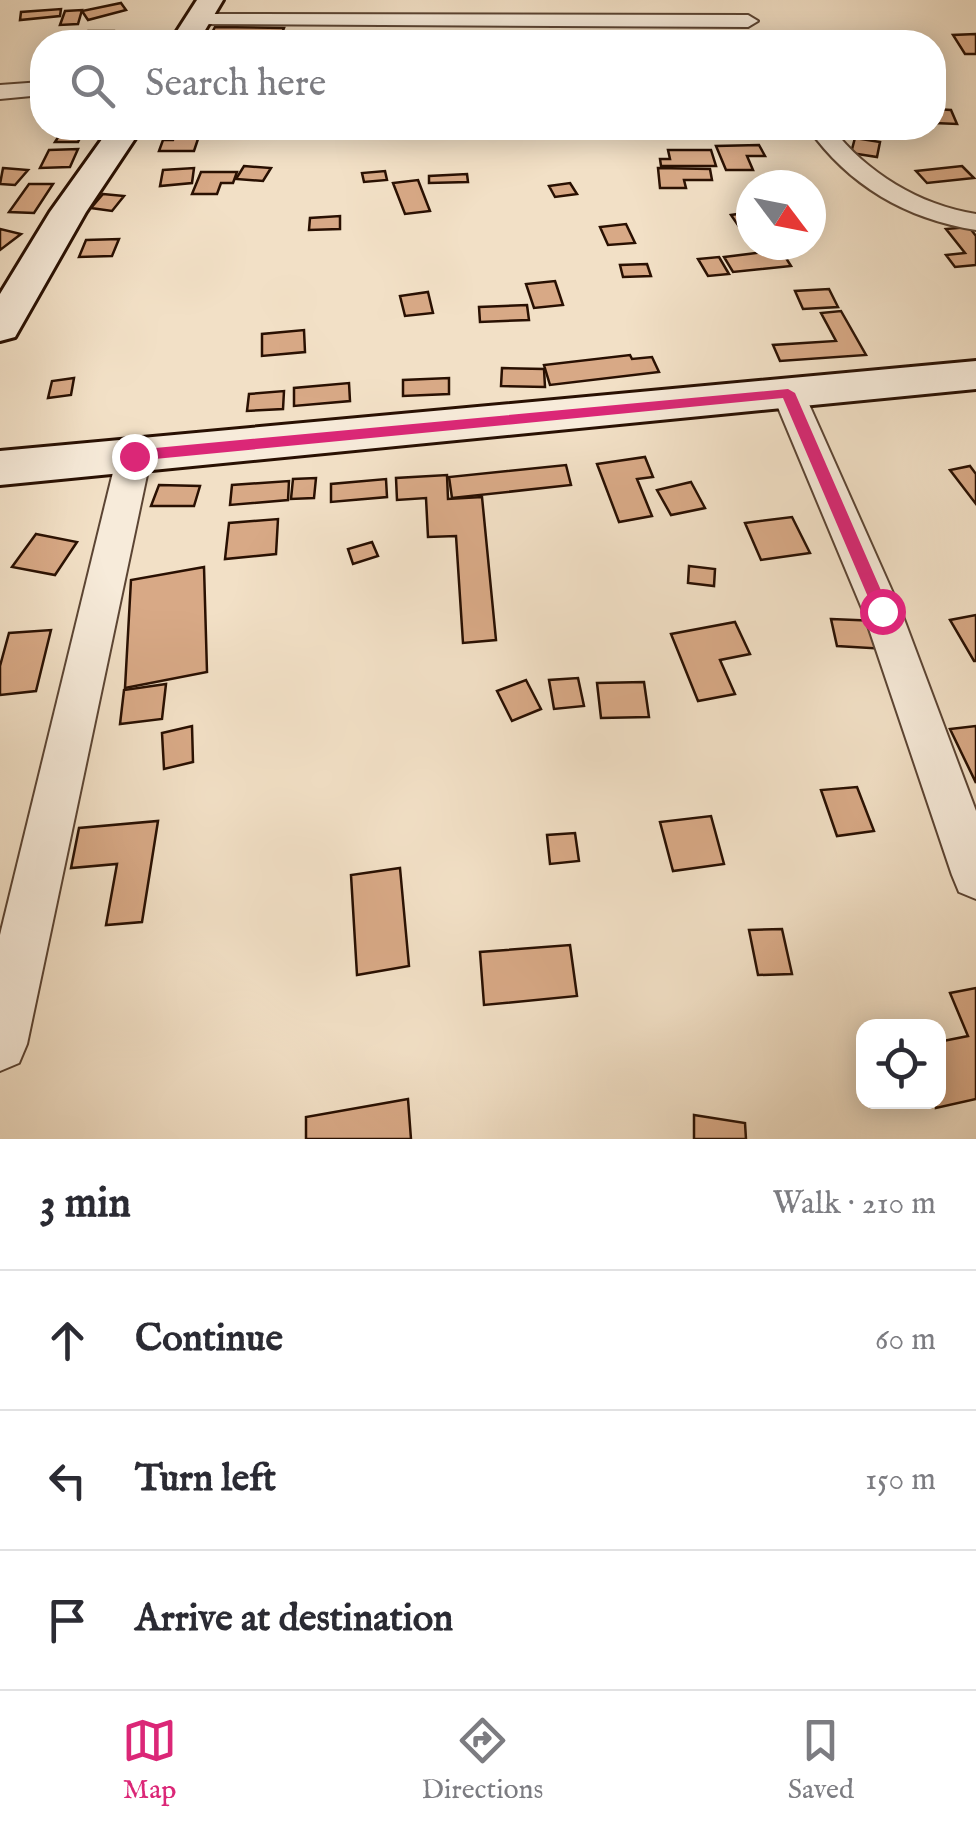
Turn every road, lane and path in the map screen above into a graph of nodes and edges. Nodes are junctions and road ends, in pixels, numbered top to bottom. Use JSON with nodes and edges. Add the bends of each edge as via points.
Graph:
{"nodes":[{"id":1,"x":741,"y":0,"type":"edge"},
{"id":2,"x":198,"y":21,"type":"edge"},
{"id":3,"x":748,"y":21,"type":"junction"},
{"id":4,"x":754,"y":30,"type":"edge"},
{"id":5,"x":30,"y":90,"type":"edge"},
{"id":6,"x":0,"y":92,"type":"edge"},
{"id":7,"x":118,"y":140,"type":"edge"},
{"id":8,"x":832,"y":140,"type":"edge"},
{"id":9,"x":976,"y":222,"type":"edge"},
{"id":10,"x":14,"y":282,"type":"edge"},
{"id":11,"x":0,"y":328,"type":"edge"},
{"id":12,"x":976,"y":375,"type":"edge"},
{"id":13,"x":788,"y":393,"type":"junction"},
{"id":14,"x":134,"y":456,"type":"junction"},
{"id":15,"x":0,"y":468,"type":"edge"},
{"id":16,"x":976,"y":874,"type":"edge"},
{"id":17,"x":0,"y":1044,"type":"edge"}],
"edges":[{"from":1,"to":3,"type":"street"},
{"from":2,"to":3,"type":"street"},
{"from":3,"to":4,"type":"street"},
{"from":5,"to":6,"type":"street"},
{"from":7,"to":10,"type":"main road"},
{"from":8,"to":9,"type":"street","via":[[864,173],[917,205]]},
{"from":10,"to":11,"type":"main road"},
{"from":12,"to":13,"type":"main road"},
{"from":13,"to":14,"type":"main road"},
{"from":13,"to":16,"type":"street","via":[[882,611]]},
{"from":14,"to":15,"type":"main road"},
{"from":14,"to":17,"type":"street"}]}
